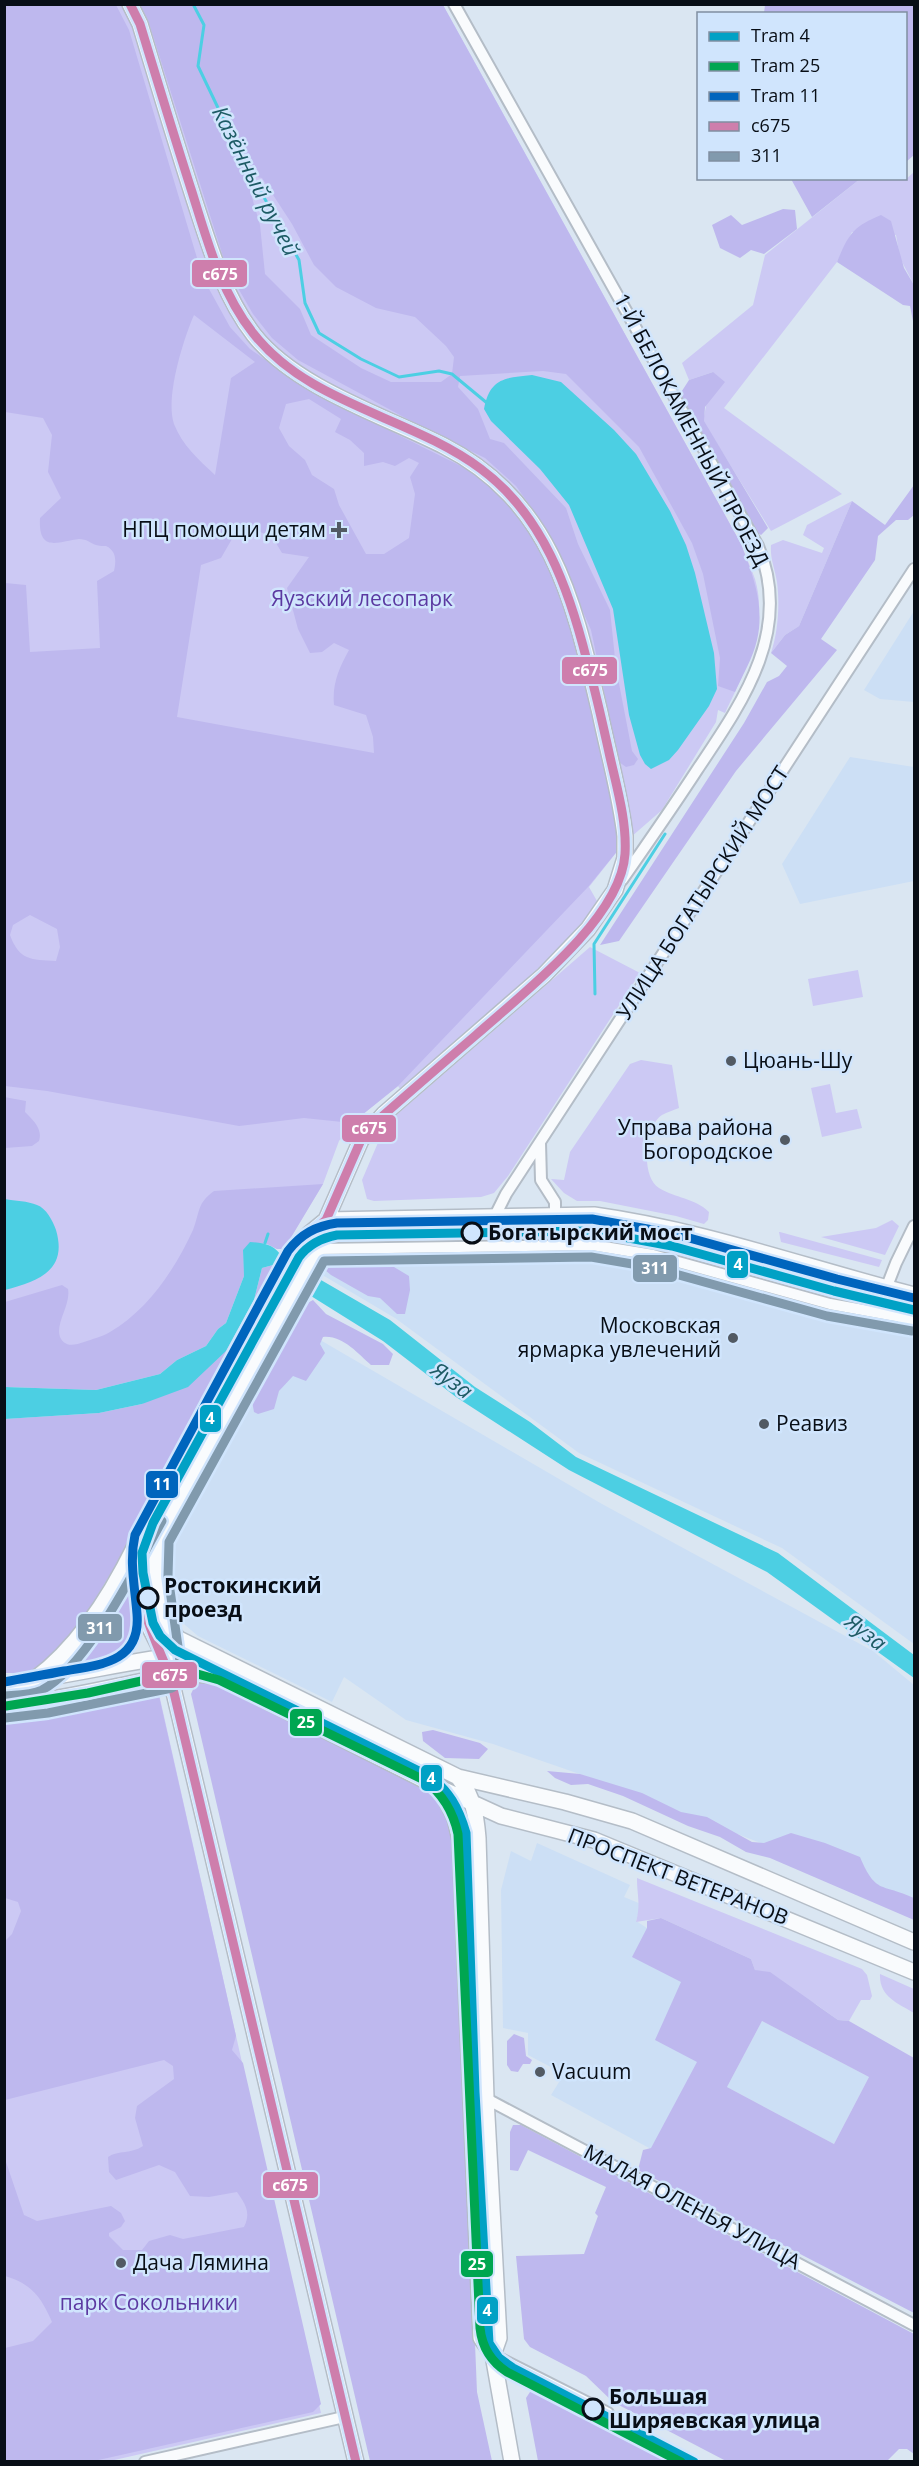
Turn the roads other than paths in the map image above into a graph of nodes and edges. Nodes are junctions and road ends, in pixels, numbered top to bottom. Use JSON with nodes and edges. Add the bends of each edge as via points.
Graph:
{"nodes":[{"id":1,"x":130,"y":4,"type":"edge"},
{"id":2,"x":454,"y":4,"type":"edge"},
{"id":3,"x":915,"y":569,"type":"edge"},
{"id":4,"x":615,"y":890,"type":"junction"},
{"id":5,"x":540,"y":1143,"type":"junction"},
{"id":6,"x":555,"y":1216,"type":"junction"},
{"id":7,"x":494,"y":1218,"type":"junction"},
{"id":8,"x":326,"y":1220,"type":"junction"},
{"id":9,"x":915,"y":1226,"type":"edge"},
{"id":10,"x":306,"y":1252,"type":"junction"},
{"id":11,"x":856,"y":1280,"type":"junction"},
{"id":12,"x":886,"y":1287,"type":"junction"},
{"id":13,"x":915,"y":1294,"type":"edge"},
{"id":14,"x":882,"y":1303,"type":"junction"},
{"id":15,"x":910,"y":1318,"type":"edge"},
{"id":16,"x":138,"y":1541,"type":"junction"},
{"id":17,"x":161,"y":1614,"type":"junction"},
{"id":18,"x":205,"y":1652,"type":"junction"},
{"id":19,"x":164,"y":1656,"type":"junction"},
{"id":20,"x":170,"y":1676,"type":"junction"},
{"id":21,"x":34,"y":1681,"type":"junction"},
{"id":22,"x":4,"y":1684,"type":"edge"},
{"id":23,"x":4,"y":1706,"type":"edge"},
{"id":24,"x":458,"y":1777,"type":"junction"},
{"id":25,"x":440,"y":1788,"type":"junction"},
{"id":26,"x":474,"y":1805,"type":"junction"},
{"id":27,"x":915,"y":1942,"type":"edge"},
{"id":28,"x":915,"y":1972,"type":"edge"},
{"id":29,"x":469,"y":2089,"type":"junction"},
{"id":30,"x":486,"y":2098,"type":"junction"},
{"id":31,"x":915,"y":2325,"type":"edge"},
{"id":32,"x":493,"y":2355,"type":"junction"},
{"id":33,"x":608,"y":2414,"type":"dead end"},
{"id":34,"x":344,"y":2417,"type":"junction"},
{"id":35,"x":145,"y":2462,"type":"edge"},
{"id":36,"x":356,"y":2462,"type":"edge"},
{"id":37,"x":512,"y":2462,"type":"edge"}],
"edges":[{"from":1,"to":4,"type":"main road","via":[[140,24],[219,273],[254,334],[290,368],[478,466],[512,495],[540,534],[563,580],[581,632],[624,828],[625,858]]},
{"from":2,"to":4,"type":"street","name":"1-Й БЕЛОКАМЕННЫЙ ПРОЕЗД","via":[[758,546],[768,574],[771,593],[762,656],[748,691]]},
{"from":3,"to":5,"type":"street","name":"УЛИЦА БОГАТЫРСКИЙ МОСТ"},
{"from":4,"to":8,"type":"main road","via":[[588,929],[544,975],[370,1127]]},
{"from":5,"to":6,"type":"street","via":[[541,1180],[555,1202]]},
{"from":5,"to":7,"type":"street","name":"УЛИЦА БОГАТЫРСКИЙ МОСТ"},
{"from":6,"to":7,"type":"main road"},
{"from":6,"to":11,"type":"main road","via":[[594,1215],[630,1220]]},
{"from":7,"to":8,"type":"main road"},
{"from":8,"to":10,"type":"main road","via":[[309,1234]]},
{"from":9,"to":12,"type":"street"},
{"from":10,"to":15,"type":"street","via":[[592,1245],[664,1257],[830,1304]]},
{"from":10,"to":16,"type":"main road","via":[[267,1305]]},
{"from":10,"to":17,"type":"main road","via":[[282,1313],[158,1538],[154,1572]]},
{"from":11,"to":12,"type":"main road"},
{"from":11,"to":14,"type":"main road"},
{"from":12,"to":13,"type":"main road"},
{"from":12,"to":14,"type":"street"},
{"from":14,"to":15,"type":"main road"},
{"from":16,"to":19,"type":"main road","via":[[136,1562],[145,1618]]},
{"from":16,"to":21,"type":"main road","via":[[99,1610],[75,1642]]},
{"from":17,"to":18,"type":"main road","name":"ПРОСПЕКТ ВЕТЕРАНОВ","via":[[173,1633]]},
{"from":17,"to":19,"type":"main road"},
{"from":18,"to":19,"type":"main road"},
{"from":18,"to":24,"type":"main road","name":"ПРОСПЕКТ ВЕТЕРАНОВ"},
{"from":19,"to":20,"type":"main road"},
{"from":19,"to":21,"type":"main road"},
{"from":20,"to":23,"type":"main road"},
{"from":20,"to":25,"type":"main road","name":"ПРОСПЕКТ ВЕТЕРАНОВ","via":[[201,1673],[219,1677]]},
{"from":20,"to":34,"type":"main road"},
{"from":21,"to":22,"type":"main road"},
{"from":24,"to":26,"type":"main road"},
{"from":24,"to":27,"type":"main road","name":"ПРОСПЕКТ ВЕТЕРАНОВ","via":[[632,1821]]},
{"from":25,"to":26,"type":"main road","name":"ПРОСПЕКТ ВЕТЕРАНОВ"},
{"from":25,"to":29,"type":"main road","via":[[455,1818],[460,1840]]},
{"from":26,"to":28,"type":"main road","name":"ПРОСПЕКТ ВЕТЕРАНОВ","via":[[594,1840]]},
{"from":26,"to":30,"type":"main road"},
{"from":29,"to":30,"type":"street","name":"МАЛАЯ ОЛЕНЬЯ УЛИЦА"},
{"from":29,"to":32,"type":"main road","via":[[481,2338]]},
{"from":30,"to":31,"type":"street","name":"МАЛАЯ ОЛЕНЬЯ УЛИЦА"},
{"from":30,"to":32,"type":"main road","via":[[499,2338]]},
{"from":32,"to":33,"type":"street"},
{"from":32,"to":37,"type":"main road"},
{"from":34,"to":35,"type":"street"},
{"from":34,"to":36,"type":"main road"}]}
